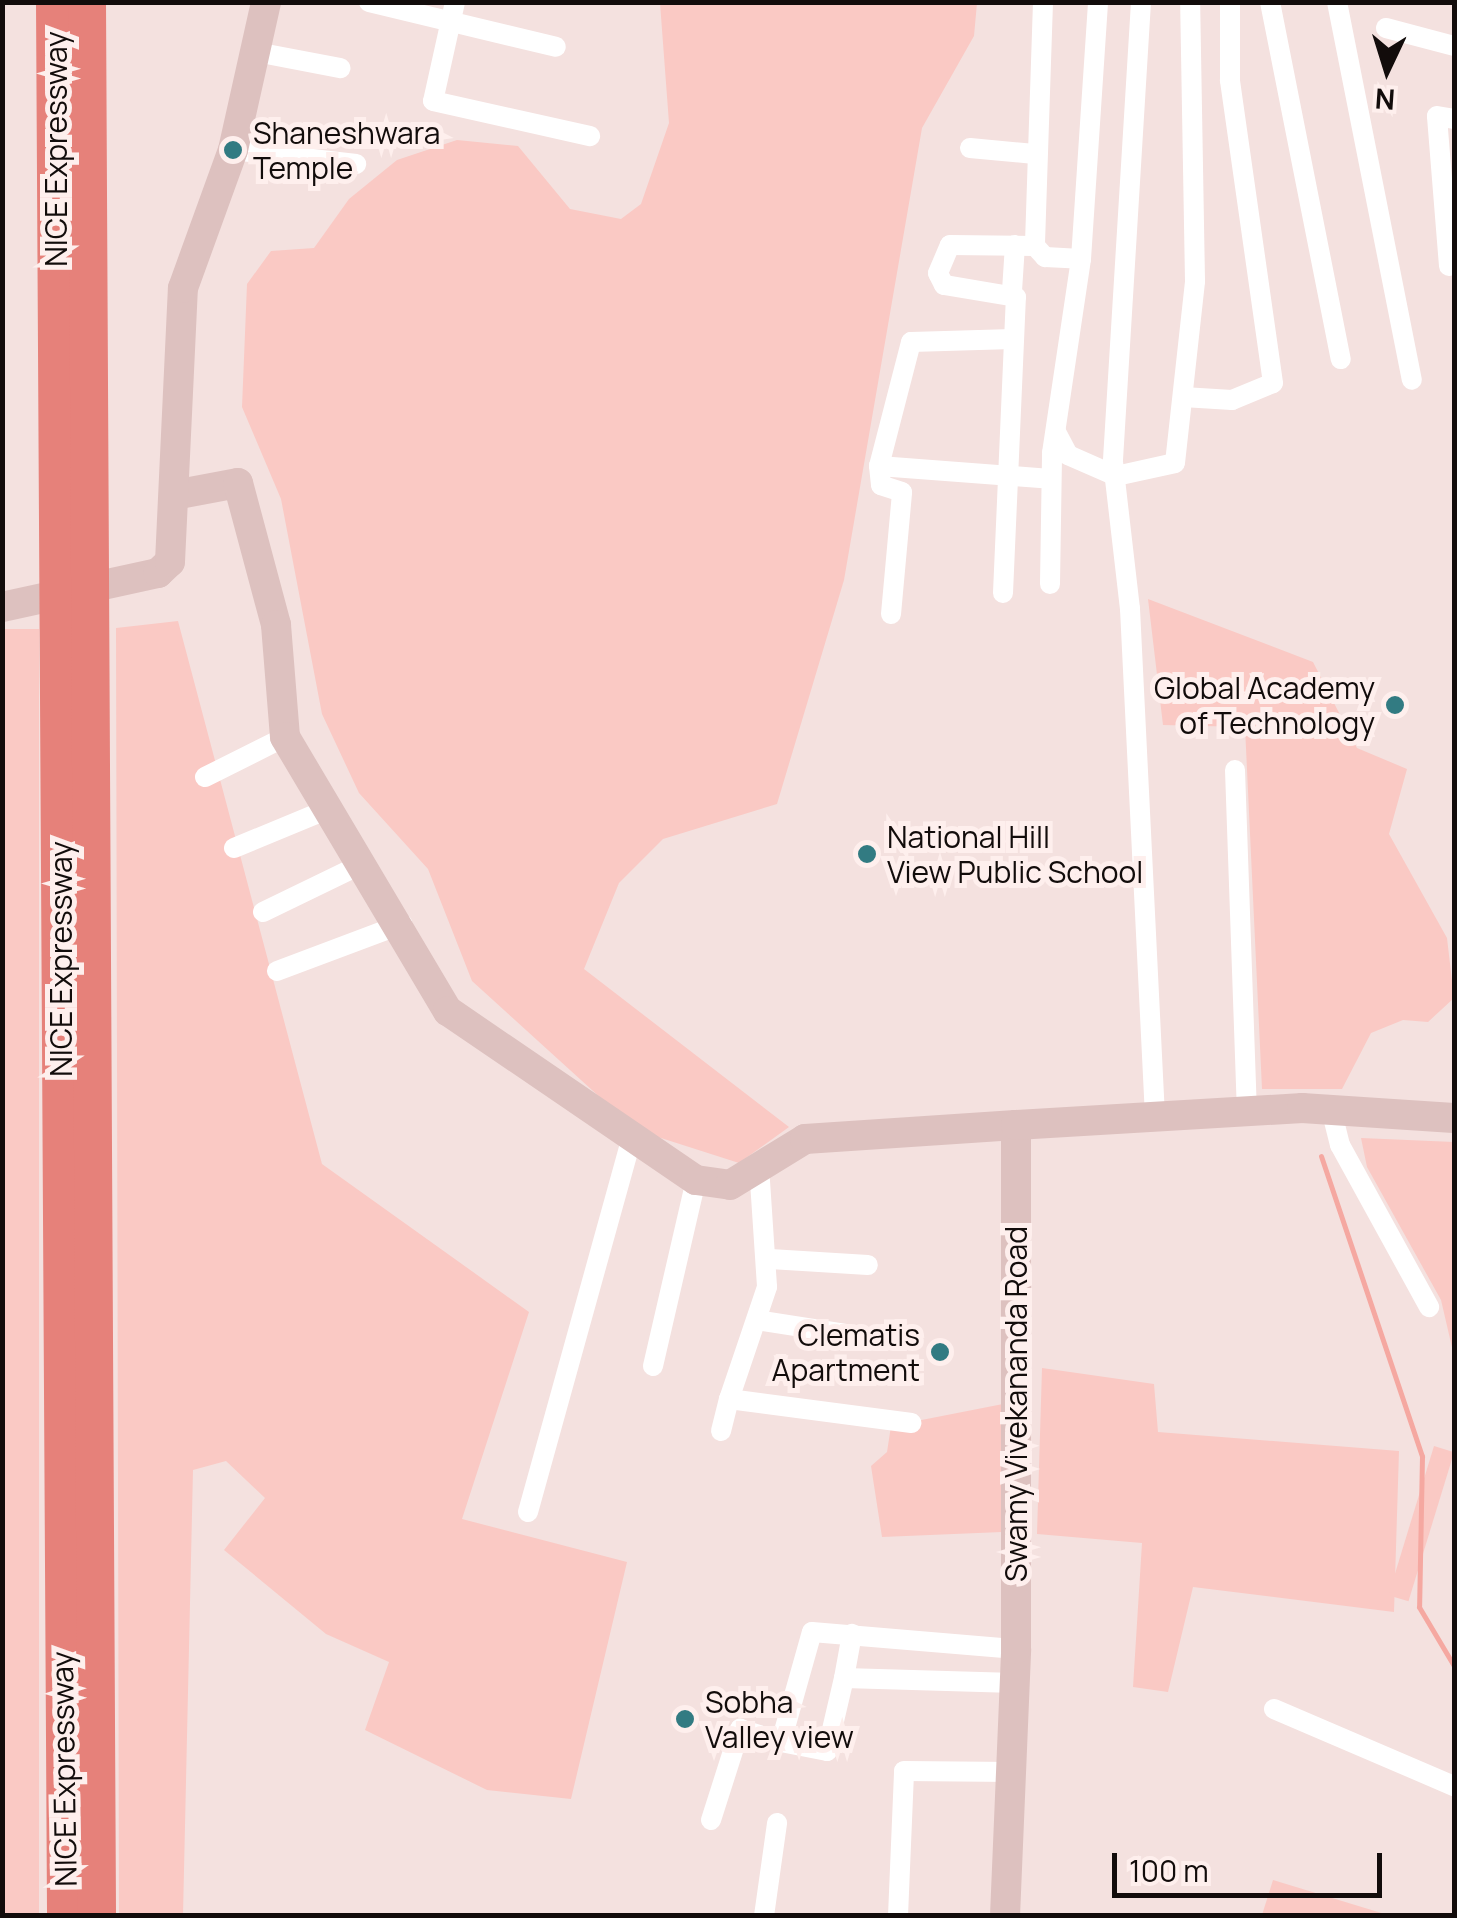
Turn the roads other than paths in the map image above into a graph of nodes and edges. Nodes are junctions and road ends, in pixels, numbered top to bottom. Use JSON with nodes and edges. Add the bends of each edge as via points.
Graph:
{"nodes":[{"id":1,"x":55,"y":2,"type":"edge"},
{"id":2,"x":87,"y":2,"type":"edge"},
{"id":3,"x":266,"y":2,"type":"edge"},
{"id":4,"x":370,"y":2,"type":"edge"},
{"id":5,"x":1044,"y":2,"type":"edge"},
{"id":6,"x":1098,"y":2,"type":"edge"},
{"id":7,"x":1141,"y":2,"type":"edge"},
{"id":8,"x":1190,"y":2,"type":"edge"},
{"id":9,"x":1230,"y":2,"type":"edge"},
{"id":10,"x":1270,"y":2,"type":"edge"},
{"id":11,"x":1337,"y":2,"type":"edge"},
{"id":12,"x":452,"y":11,"type":"edge"},
{"id":13,"x":1386,"y":28,"type":"dead end"},
{"id":14,"x":1454,"y":46,"type":"edge"},
{"id":15,"x":556,"y":48,"type":"dead end"},
{"id":16,"x":256,"y":52,"type":"junction"},
{"id":17,"x":340,"y":68,"type":"dead end"},
{"id":18,"x":1454,"y":119,"type":"edge"},
{"id":19,"x":590,"y":136,"type":"dead end"},
{"id":20,"x":970,"y":148,"type":"dead end"},
{"id":21,"x":233,"y":150,"type":"junction"},
{"id":22,"x":1036,"y":154,"type":"junction"},
{"id":23,"x":356,"y":164,"type":"dead end"},
{"id":24,"x":1025,"y":246,"type":"junction"},
{"id":25,"x":1081,"y":259,"type":"junction"},
{"id":26,"x":1449,"y":266,"type":"dead end"},
{"id":27,"x":1012,"y":291,"type":"junction"},
{"id":28,"x":1014,"y":339,"type":"junction"},
{"id":29,"x":1341,"y":359,"type":"dead end"},
{"id":30,"x":1412,"y":380,"type":"dead end"},
{"id":31,"x":1183,"y":397,"type":"junction"},
{"id":32,"x":1056,"y":432,"type":"junction"},
{"id":33,"x":879,"y":466,"type":"junction"},
{"id":34,"x":1116,"y":476,"type":"junction"},
{"id":35,"x":1003,"y":477,"type":"junction"},
{"id":36,"x":1050,"y":480,"type":"junction"},
{"id":37,"x":174,"y":495,"type":"junction"},
{"id":38,"x":76,"y":569,"type":"junction"},
{"id":39,"x":1050,"y":584,"type":"dead end"},
{"id":40,"x":1003,"y":593,"type":"dead end"},
{"id":41,"x":2,"y":607,"type":"edge"},
{"id":42,"x":891,"y":614,"type":"dead end"},
{"id":43,"x":76,"y":652,"type":"junction"},
{"id":44,"x":284,"y":738,"type":"junction"},
{"id":45,"x":1235,"y":770,"type":"dead end"},
{"id":46,"x":205,"y":777,"type":"dead end"},
{"id":47,"x":328,"y":809,"type":"junction"},
{"id":48,"x":234,"y":848,"type":"dead end"},
{"id":49,"x":362,"y":864,"type":"junction"},
{"id":50,"x":263,"y":912,"type":"dead end"},
{"id":51,"x":402,"y":924,"type":"junction"},
{"id":52,"x":277,"y":971,"type":"dead end"},
{"id":53,"x":1247,"y":1109,"type":"junction"},
{"id":54,"x":1331,"y":1109,"type":"junction"},
{"id":55,"x":1155,"y":1117,"type":"junction"},
{"id":56,"x":1454,"y":1118,"type":"edge"},
{"id":57,"x":1016,"y":1125,"type":"junction"},
{"id":58,"x":631,"y":1141,"type":"junction"},
{"id":59,"x":759,"y":1166,"type":"junction"},
{"id":60,"x":696,"y":1180,"type":"junction"},
{"id":61,"x":770,"y":1259,"type":"junction"},
{"id":62,"x":868,"y":1265,"type":"dead end"},
{"id":63,"x":1429,"y":1307,"type":"dead end"},
{"id":64,"x":757,"y":1320,"type":"junction"},
{"id":65,"x":885,"y":1340,"type":"dead end"},
{"id":66,"x":653,"y":1366,"type":"dead end"},
{"id":67,"x":729,"y":1399,"type":"junction"},
{"id":68,"x":910,"y":1424,"type":"dead end"},
{"id":69,"x":721,"y":1432,"type":"dead end"},
{"id":70,"x":528,"y":1512,"type":"dead end"},
{"id":71,"x":852,"y":1634,"type":"junction"},
{"id":72,"x":954,"y":1644,"type":"junction"},
{"id":73,"x":1016,"y":1649,"type":"junction"},
{"id":74,"x":844,"y":1678,"type":"junction"},
{"id":75,"x":954,"y":1680,"type":"junction"},
{"id":76,"x":1015,"y":1682,"type":"junction"},
{"id":77,"x":1274,"y":1709,"type":"dead end"},
{"id":78,"x":781,"y":1742,"type":"junction"},
{"id":79,"x":1012,"y":1772,"type":"junction"},
{"id":80,"x":1454,"y":1786,"type":"edge"},
{"id":81,"x":711,"y":1820,"type":"dead end"},
{"id":82,"x":776,"y":1823,"type":"dead end"},
{"id":83,"x":66,"y":1916,"type":"edge"},
{"id":84,"x":97,"y":1916,"type":"edge"},
{"id":85,"x":764,"y":1916,"type":"edge"},
{"id":86,"x":898,"y":1916,"type":"edge"},
{"id":87,"x":1005,"y":1916,"type":"edge"}],
"edges":[{"from":1,"to":38,"type":"highway","name":"NICE Expressway"},
{"from":2,"to":38,"type":"highway","name":"NICE Expressway"},
{"from":3,"to":16,"type":"street"},
{"from":4,"to":12,"type":"street"},
{"from":5,"to":22,"type":"street"},
{"from":6,"to":25,"type":"street"},
{"from":7,"to":34,"type":"street"},
{"from":8,"to":31,"type":"street","via":[[1195,281]]},
{"from":9,"to":31,"type":"street","via":[[1230,80],[1274,383],[1232,400]]},
{"from":10,"to":29,"type":"street"},
{"from":11,"to":30,"type":"street"},
{"from":12,"to":15,"type":"street"},
{"from":12,"to":19,"type":"street","via":[[430,93],[440,108]]},
{"from":13,"to":14,"type":"street"},
{"from":16,"to":17,"type":"street"},
{"from":16,"to":21,"type":"street"},
{"from":18,"to":26,"type":"street","via":[[1437,116]]},
{"from":20,"to":22,"type":"street"},
{"from":21,"to":23,"type":"street"},
{"from":21,"to":37,"type":"street","via":[[184,288]]},
{"from":22,"to":24,"type":"street"},
{"from":24,"to":25,"type":"street","via":[[1045,258]]},
{"from":24,"to":27,"type":"street"},
{"from":24,"to":27,"type":"street","via":[[950,245],[938,273],[944,285]]},
{"from":25,"to":32,"type":"street"},
{"from":27,"to":28,"type":"street"},
{"from":28,"to":33,"type":"street","via":[[911,342]]},
{"from":28,"to":35,"type":"street"},
{"from":31,"to":34,"type":"street","via":[[1175,463]]},
{"from":32,"to":34,"type":"street","via":[[1068,455]]},
{"from":32,"to":36,"type":"street"},
{"from":33,"to":35,"type":"street"},
{"from":33,"to":42,"type":"street","via":[[881,485],[902,492]]},
{"from":34,"to":55,"type":"street"},
{"from":35,"to":36,"type":"street"},
{"from":35,"to":40,"type":"street"},
{"from":36,"to":39,"type":"street"},
{"from":37,"to":41,"type":"street","via":[[173,547],[158,574]]},
{"from":37,"to":44,"type":"street","via":[[238,483],[248,504],[276,625]]},
{"from":38,"to":43,"type":"highway","name":"NICE Expressway"},
{"from":43,"to":83,"type":"highway","name":"NICE Expressway"},
{"from":43,"to":84,"type":"highway","name":"NICE Expressway"},
{"from":44,"to":46,"type":"street"},
{"from":44,"to":47,"type":"street"},
{"from":45,"to":53,"type":"street"},
{"from":47,"to":48,"type":"street"},
{"from":47,"to":49,"type":"street"},
{"from":49,"to":50,"type":"street"},
{"from":49,"to":51,"type":"street"},
{"from":51,"to":52,"type":"street"},
{"from":51,"to":58,"type":"street","via":[[448,1010]]},
{"from":53,"to":54,"type":"street"},
{"from":53,"to":55,"type":"street"},
{"from":54,"to":56,"type":"street"},
{"from":54,"to":63,"type":"street","via":[[1340,1145]]},
{"from":55,"to":57,"type":"street"},
{"from":57,"to":59,"type":"street","via":[[805,1140]]},
{"from":57,"to":73,"type":"street","name":"Swamy Vivekananda Road"},
{"from":58,"to":60,"type":"street"},
{"from":58,"to":70,"type":"street"},
{"from":59,"to":60,"type":"street","via":[[730,1185]]},
{"from":59,"to":61,"type":"street"},
{"from":60,"to":66,"type":"street"},
{"from":61,"to":62,"type":"street"},
{"from":61,"to":64,"type":"street"},
{"from":64,"to":65,"type":"street"},
{"from":64,"to":67,"type":"street"},
{"from":67,"to":68,"type":"street"},
{"from":67,"to":69,"type":"street"},
{"from":71,"to":72,"type":"street"},
{"from":71,"to":74,"type":"street"},
{"from":71,"to":78,"type":"street","via":[[807,1639]]},
{"from":72,"to":73,"type":"street"},
{"from":72,"to":75,"type":"street"},
{"from":73,"to":76,"type":"street","name":"Swamy Vivekananda Road"},
{"from":74,"to":75,"type":"street"},
{"from":74,"to":78,"type":"street","via":[[827,1751]]},
{"from":75,"to":76,"type":"street"},
{"from":76,"to":79,"type":"street","name":"Swamy Vivekananda Road"},
{"from":77,"to":80,"type":"street"},
{"from":78,"to":81,"type":"street","via":[[740,1729]]},
{"from":79,"to":86,"type":"street","via":[[904,1771]]},
{"from":79,"to":87,"type":"street","name":"Swamy Vivekananda Road"},
{"from":82,"to":85,"type":"street"}]}
